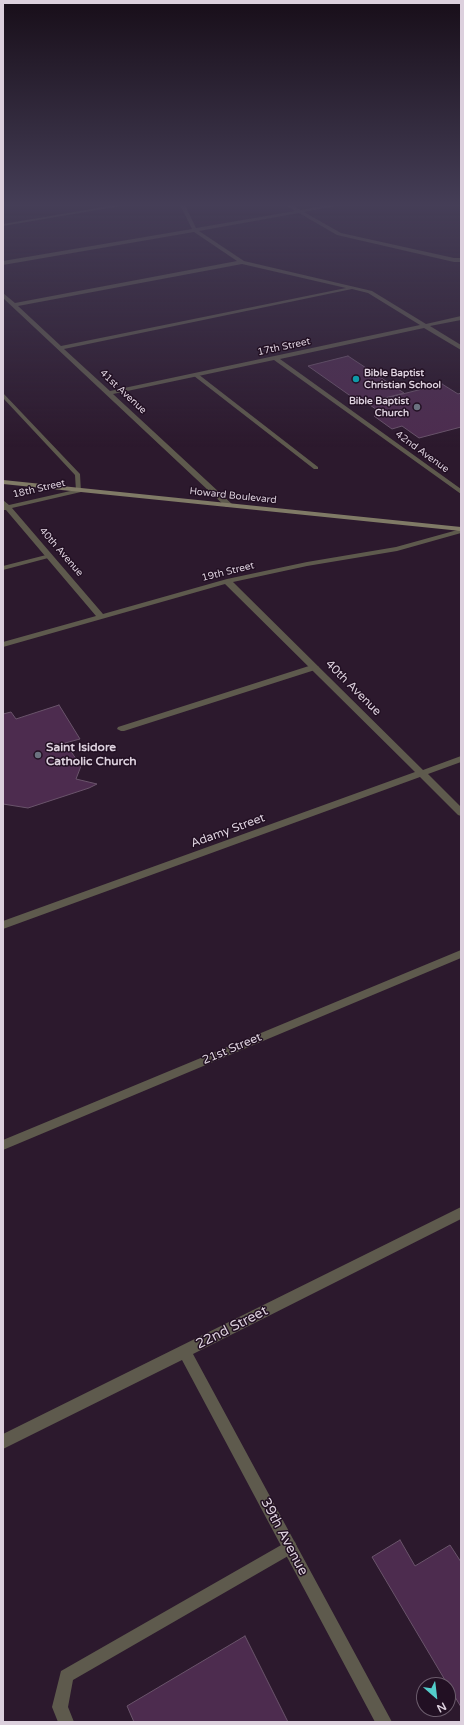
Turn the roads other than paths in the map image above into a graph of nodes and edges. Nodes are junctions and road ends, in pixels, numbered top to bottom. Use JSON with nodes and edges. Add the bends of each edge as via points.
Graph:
{"nodes":[{"id":1,"x":117,"y":286,"type":"edge"},
{"id":2,"x":343,"y":286,"type":"edge"},
{"id":3,"x":354,"y":288,"type":"junction"},
{"id":4,"x":3,"y":295,"type":"edge"},
{"id":5,"x":14,"y":305,"type":"junction"},
{"id":6,"x":461,"y":318,"type":"edge"},
{"id":7,"x":424,"y":326,"type":"junction"},
{"id":8,"x":60,"y":348,"type":"junction"},
{"id":9,"x":461,"y":348,"type":"edge"},
{"id":10,"x":275,"y":358,"type":"junction"},
{"id":11,"x":196,"y":375,"type":"junction"},
{"id":12,"x":110,"y":393,"type":"junction"},
{"id":13,"x":3,"y":395,"type":"edge"},
{"id":14,"x":316,"y":468,"type":"dead end"},
{"id":15,"x":3,"y":482,"type":"edge"},
{"id":16,"x":79,"y":491,"type":"junction"},
{"id":17,"x":461,"y":492,"type":"edge"},
{"id":18,"x":229,"y":505,"type":"junction"},
{"id":19,"x":4,"y":506,"type":"edge"},
{"id":20,"x":461,"y":530,"type":"edge"},
{"id":21,"x":50,"y":556,"type":"junction"},
{"id":22,"x":3,"y":568,"type":"edge"},
{"id":23,"x":227,"y":581,"type":"junction"},
{"id":24,"x":101,"y":617,"type":"junction"},
{"id":25,"x":3,"y":645,"type":"edge"},
{"id":26,"x":314,"y":668,"type":"junction"},
{"id":27,"x":121,"y":729,"type":"dead end"},
{"id":28,"x":461,"y":760,"type":"edge"},
{"id":29,"x":422,"y":774,"type":"junction"},
{"id":30,"x":461,"y":813,"type":"edge"},
{"id":31,"x":3,"y":925,"type":"edge"},
{"id":32,"x":461,"y":954,"type":"edge"},
{"id":33,"x":3,"y":1145,"type":"edge"},
{"id":34,"x":461,"y":1213,"type":"edge"},
{"id":35,"x":185,"y":1352,"type":"junction"},
{"id":36,"x":3,"y":1442,"type":"edge"},
{"id":37,"x":290,"y":1547,"type":"junction"},
{"id":38,"x":66,"y":1722,"type":"edge"},
{"id":39,"x":384,"y":1722,"type":"edge"}],
"edges":[{"from":1,"to":5,"type":"street"},
{"from":2,"to":3,"type":"street"},
{"from":3,"to":7,"type":"street","via":[[375,295]]},
{"from":3,"to":8,"type":"street"},
{"from":4,"to":5,"type":"street","name":"41st Avenue"},
{"from":5,"to":8,"type":"street","name":"41st Avenue"},
{"from":6,"to":7,"type":"street","name":"17th Street"},
{"from":7,"to":9,"type":"street"},
{"from":7,"to":10,"type":"street","name":"17th Street"},
{"from":8,"to":12,"type":"street","name":"41st Avenue"},
{"from":10,"to":11,"type":"street","name":"17th Street"},
{"from":10,"to":17,"type":"street","name":"42nd Avenue"},
{"from":11,"to":12,"type":"street","name":"17th Street"},
{"from":11,"to":14,"type":"lane"},
{"from":12,"to":18,"type":"street","name":"41st Avenue"},
{"from":13,"to":16,"type":"lane","via":[[78,475]]},
{"from":15,"to":16,"type":"main road","name":"Howard Boulevard"},
{"from":16,"to":18,"type":"main road","name":"Howard Boulevard"},
{"from":16,"to":19,"type":"street","name":"18th Street"},
{"from":18,"to":20,"type":"main road","name":"Howard Boulevard"},
{"from":19,"to":21,"type":"street","name":"40th Avenue"},
{"from":20,"to":23,"type":"street","name":"19th Street","via":[[397,549],[306,564]]},
{"from":21,"to":22,"type":"lane"},
{"from":21,"to":24,"type":"street","name":"40th Avenue"},
{"from":23,"to":24,"type":"street","name":"19th Street"},
{"from":23,"to":26,"type":"street","name":"40th Avenue"},
{"from":24,"to":25,"type":"street","name":"19th Street"},
{"from":26,"to":27,"type":"lane"},
{"from":26,"to":29,"type":"street","name":"40th Avenue"},
{"from":28,"to":29,"type":"street","name":"Adamy Street"},
{"from":29,"to":30,"type":"street","name":"40th Avenue"},
{"from":29,"to":31,"type":"street","name":"Adamy Street"},
{"from":32,"to":33,"type":"street","name":"21st Street"},
{"from":34,"to":35,"type":"street","name":"22nd Street"},
{"from":35,"to":36,"type":"street","name":"22nd Street"},
{"from":35,"to":37,"type":"street","name":"39th Avenue"},
{"from":37,"to":38,"type":"lane","via":[[66,1676],[60,1707]]},
{"from":37,"to":39,"type":"street","name":"39th Avenue"}]}
